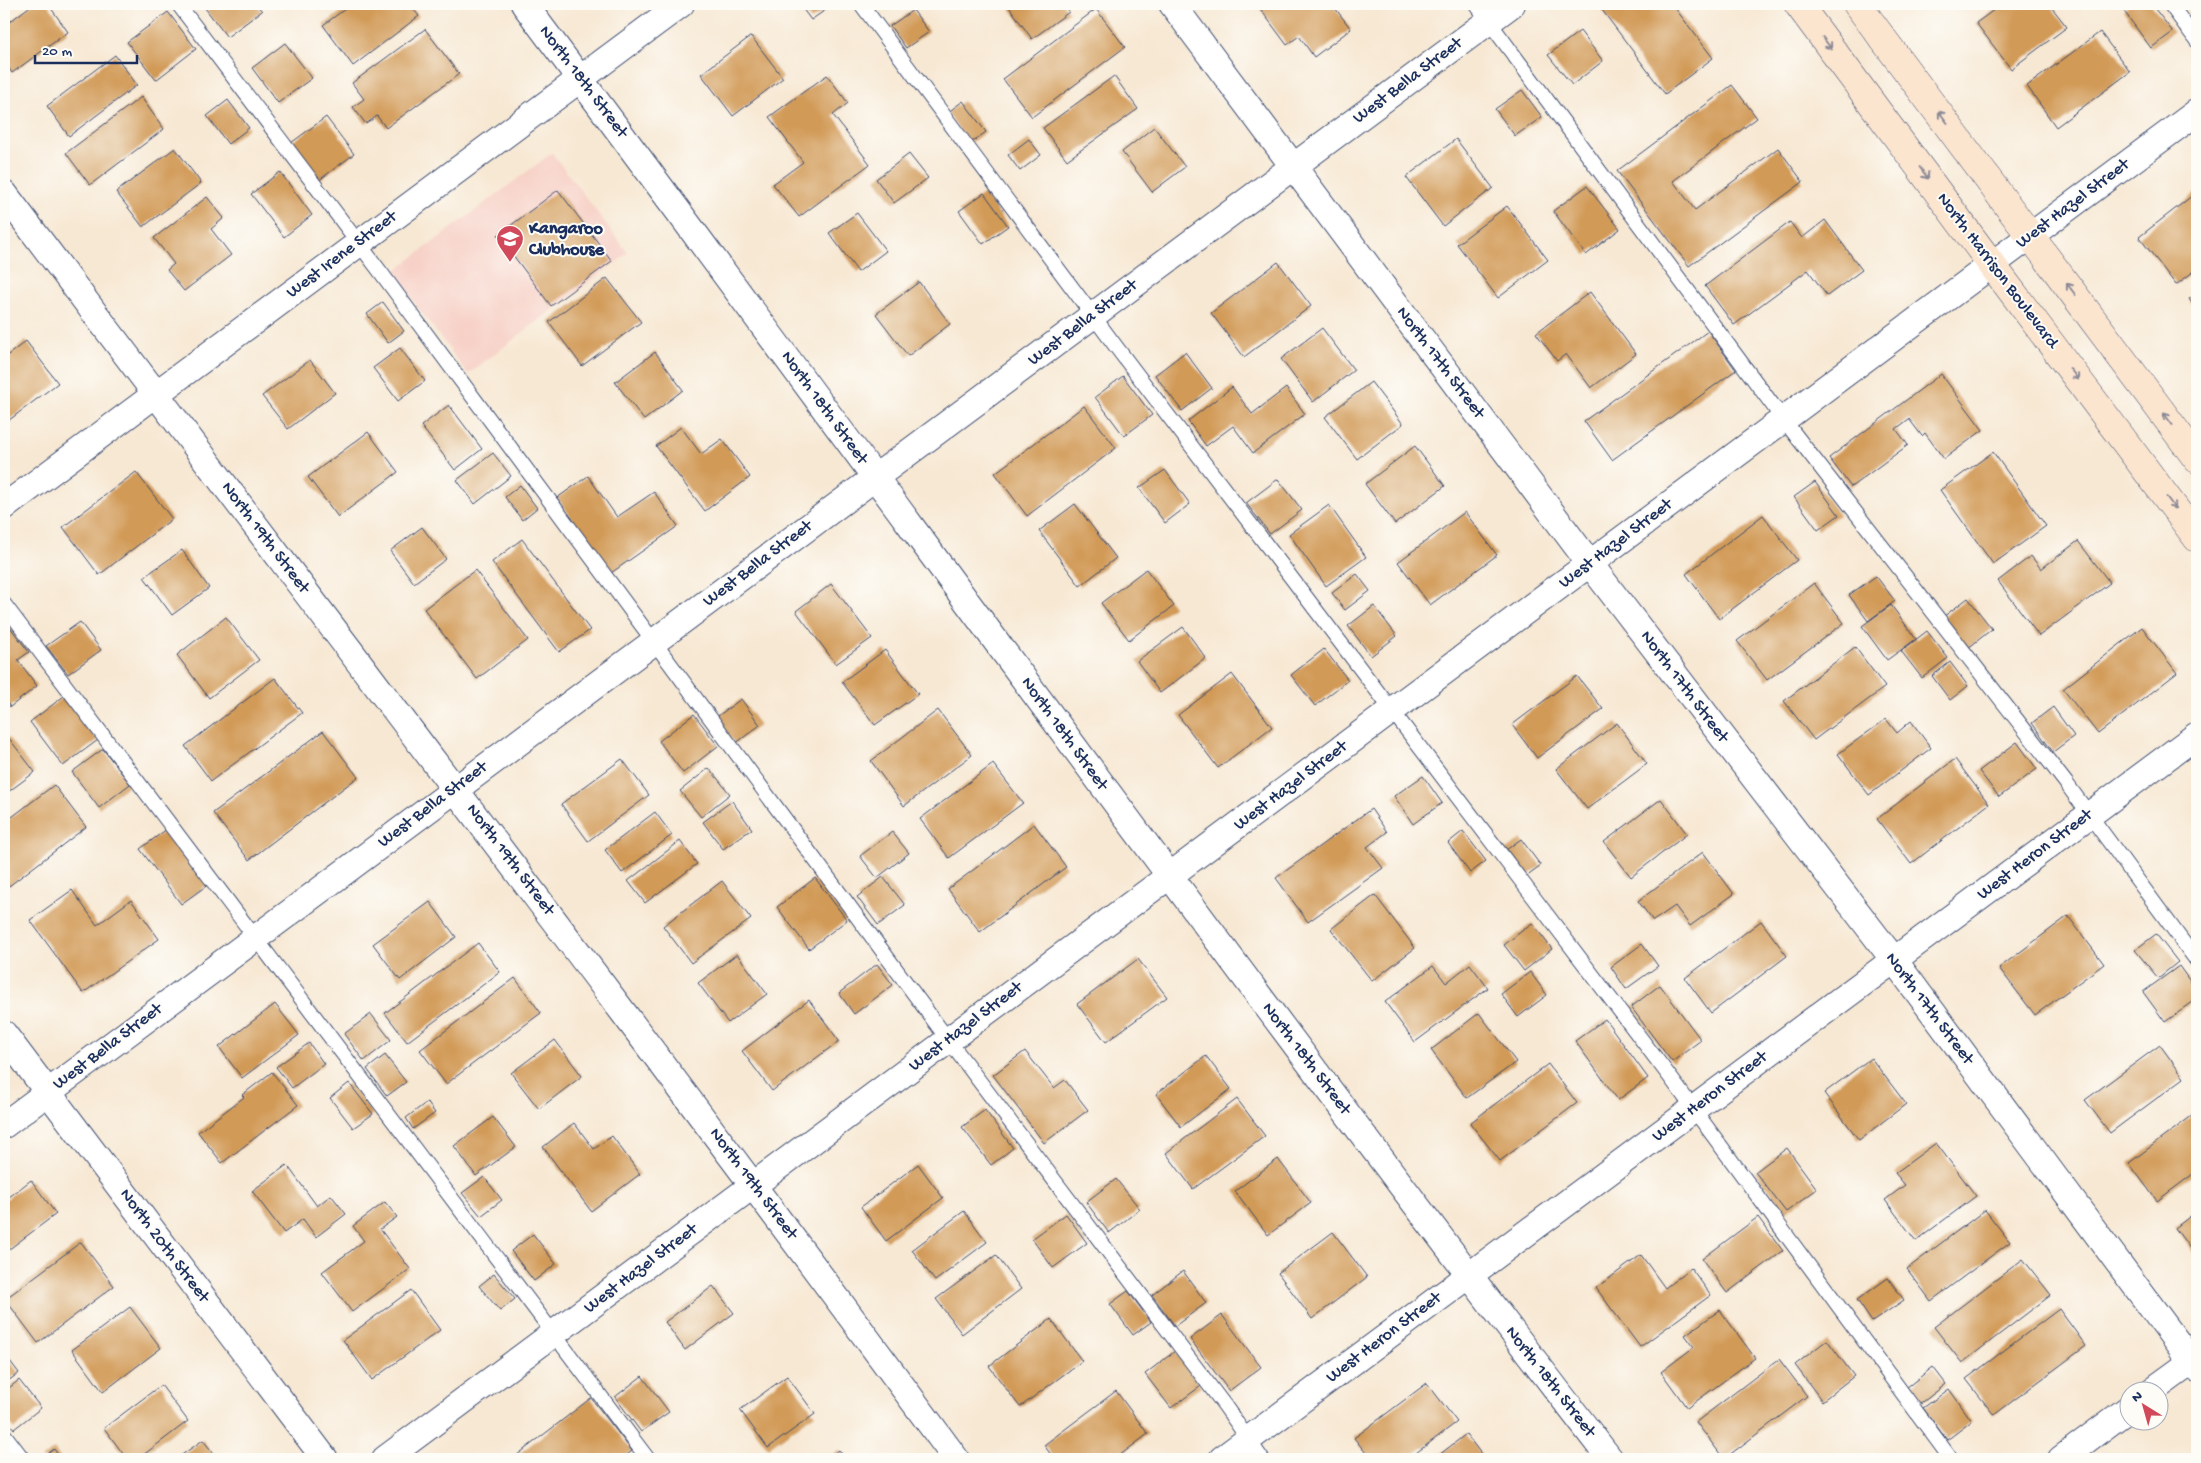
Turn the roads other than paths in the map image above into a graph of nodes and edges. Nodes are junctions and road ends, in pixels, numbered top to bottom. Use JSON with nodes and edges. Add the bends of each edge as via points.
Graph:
{"nodes":[{"id":1,"x":178,"y":4,"type":"edge"},
{"id":2,"x":524,"y":4,"type":"edge"},
{"id":3,"x":681,"y":4,"type":"edge"},
{"id":4,"x":861,"y":4,"type":"edge"},
{"id":5,"x":1172,"y":4,"type":"edge"},
{"id":6,"x":1512,"y":4,"type":"edge"},
{"id":7,"x":1798,"y":4,"type":"edge"},
{"id":8,"x":1857,"y":4,"type":"edge"},
{"id":9,"x":2170,"y":4,"type":"edge"},
{"id":10,"x":1482,"y":13,"type":"edge"},
{"id":11,"x":2197,"y":40,"type":"edge"},
{"id":12,"x":581,"y":79,"type":"junction"},
{"id":13,"x":2197,"y":112,"type":"edge"},
{"id":14,"x":1293,"y":167,"type":"junction"},
{"id":15,"x":4,"y":193,"type":"edge"},
{"id":16,"x":2032,"y":235,"type":"junction"},
{"id":17,"x":358,"y":243,"type":"junction"},
{"id":18,"x":1992,"y":265,"type":"junction"},
{"id":19,"x":1093,"y":316,"type":"junction"},
{"id":20,"x":156,"y":394,"type":"junction"},
{"id":21,"x":1783,"y":419,"type":"junction"},
{"id":22,"x":2197,"y":459,"type":"edge"},
{"id":23,"x":875,"y":477,"type":"junction"},
{"id":24,"x":4,"y":507,"type":"edge"},
{"id":25,"x":2197,"y":538,"type":"edge"},
{"id":26,"x":1590,"y":564,"type":"junction"},
{"id":27,"x":4,"y":604,"type":"edge"},
{"id":28,"x":652,"y":642,"type":"junction"},
{"id":29,"x":1392,"y":710,"type":"junction"},
{"id":30,"x":2197,"y":735,"type":"edge"},
{"id":31,"x":456,"y":788,"type":"junction"},
{"id":32,"x":2089,"y":815,"type":"junction"},
{"id":33,"x":1169,"y":876,"type":"junction"},
{"id":34,"x":255,"y":938,"type":"junction"},
{"id":35,"x":1894,"y":960,"type":"junction"},
{"id":36,"x":2197,"y":961,"type":"edge"},
{"id":37,"x":4,"y":1034,"type":"edge"},
{"id":38,"x":948,"y":1041,"type":"junction"},
{"id":39,"x":48,"y":1092,"type":"junction"},
{"id":40,"x":1694,"y":1109,"type":"junction"},
{"id":41,"x":4,"y":1125,"type":"edge"},
{"id":42,"x":754,"y":1185,"type":"junction"},
{"id":43,"x":1468,"y":1276,"type":"junction"},
{"id":44,"x":553,"y":1334,"type":"junction"},
{"id":45,"x":2196,"y":1363,"type":"edge"},
{"id":46,"x":2168,"y":1381,"type":"edge"},
{"id":47,"x":2118,"y":1416,"type":"edge"},
{"id":48,"x":4,"y":1434,"type":"edge"},
{"id":49,"x":1255,"y":1449,"type":"edge"},
{"id":50,"x":23,"y":1459,"type":"edge"},
{"id":51,"x":325,"y":1459,"type":"edge"},
{"id":52,"x":384,"y":1459,"type":"edge"},
{"id":53,"x":648,"y":1459,"type":"edge"},
{"id":54,"x":956,"y":1459,"type":"edge"},
{"id":55,"x":1222,"y":1459,"type":"edge"},
{"id":56,"x":1610,"y":1459,"type":"edge"},
{"id":57,"x":1950,"y":1459,"type":"edge"},
{"id":58,"x":2061,"y":1459,"type":"edge"}],
"edges":[{"from":1,"to":17,"type":"lane"},
{"from":2,"to":12,"type":"street","name":"North 18th Street"},
{"from":3,"to":12,"type":"street","name":"West Irene Street"},
{"from":4,"to":19,"type":"lane"},
{"from":5,"to":14,"type":"street","name":"North 17th Street"},
{"from":6,"to":10,"type":"street","name":"West Bella Street"},
{"from":7,"to":18,"type":"street","name":"North Harrison Boulevard","one_way":true},
{"from":16,"to":8,"type":"street","one_way":true},
{"from":9,"to":11,"type":"lane"},
{"from":10,"to":14,"type":"street","name":"West Bella Street"},
{"from":10,"to":21,"type":"lane"},
{"from":12,"to":17,"type":"street","name":"West Irene Street"},
{"from":12,"to":23,"type":"street","name":"North 18th Street"},
{"from":13,"to":16,"type":"street","name":"West Hazel Street"},
{"from":14,"to":19,"type":"street","name":"West Bella Street"},
{"from":14,"to":26,"type":"street","name":"North 17th Street"},
{"from":15,"to":20,"type":"street","name":"North 19th Street"},
{"from":16,"to":18,"type":"street","name":"West Hazel Street"},
{"from":22,"to":16,"type":"street","one_way":true},
{"from":17,"to":20,"type":"street","name":"West Irene Street"},
{"from":17,"to":28,"type":"lane"},
{"from":18,"to":21,"type":"street","name":"West Hazel Street"},
{"from":18,"to":25,"type":"street","name":"North Harrison Boulevard","one_way":true},
{"from":19,"to":23,"type":"street","name":"West Bella Street"},
{"from":19,"to":29,"type":"lane"},
{"from":20,"to":24,"type":"street","name":"West Irene Street"},
{"from":20,"to":31,"type":"street","name":"North 19th Street"},
{"from":21,"to":26,"type":"street","name":"West Hazel Street"},
{"from":21,"to":32,"type":"lane"},
{"from":23,"to":28,"type":"street","name":"West Bella Street"},
{"from":23,"to":33,"type":"street","name":"North 18th Street"},
{"from":26,"to":29,"type":"street","name":"West Hazel Street"},
{"from":26,"to":35,"type":"street","name":"North 17th Street"},
{"from":27,"to":34,"type":"lane"},
{"from":28,"to":31,"type":"street","name":"West Bella Street"},
{"from":28,"to":38,"type":"lane"},
{"from":29,"to":33,"type":"street","name":"West Hazel Street"},
{"from":29,"to":40,"type":"lane"},
{"from":30,"to":32,"type":"street","name":"West Heron Street"},
{"from":31,"to":34,"type":"street","name":"West Bella Street"},
{"from":31,"to":42,"type":"street","name":"North 19th Street"},
{"from":32,"to":35,"type":"street","name":"West Heron Street"},
{"from":32,"to":36,"type":"lane"},
{"from":33,"to":38,"type":"street","name":"West Hazel Street"},
{"from":33,"to":43,"type":"street","name":"North 18th Street"},
{"from":34,"to":39,"type":"street","name":"West Bella Street"},
{"from":34,"to":44,"type":"lane"},
{"from":35,"to":40,"type":"street","name":"West Heron Street"},
{"from":35,"to":45,"type":"street","name":"North 17th Street"},
{"from":37,"to":39,"type":"street","name":"North 20th Street"},
{"from":38,"to":42,"type":"street","name":"West Hazel Street"},
{"from":38,"to":49,"type":"lane"},
{"from":39,"to":41,"type":"street","name":"West Bella Street"},
{"from":39,"to":51,"type":"street","name":"North 20th Street"},
{"from":40,"to":43,"type":"street","name":"West Heron Street"},
{"from":40,"to":57,"type":"lane"},
{"from":42,"to":44,"type":"street","name":"West Hazel Street"},
{"from":42,"to":54,"type":"street","name":"North 19th Street"},
{"from":43,"to":49,"type":"street","name":"West Heron Street"},
{"from":43,"to":56,"type":"street","name":"North 18th Street"},
{"from":44,"to":52,"type":"street","name":"West Hazel Street"},
{"from":44,"to":53,"type":"lane"},
{"from":45,"to":46,"type":"street"},
{"from":47,"to":58,"type":"street"},
{"from":48,"to":50,"type":"lane"},
{"from":49,"to":55,"type":"street","name":"West Heron Street"}]}
